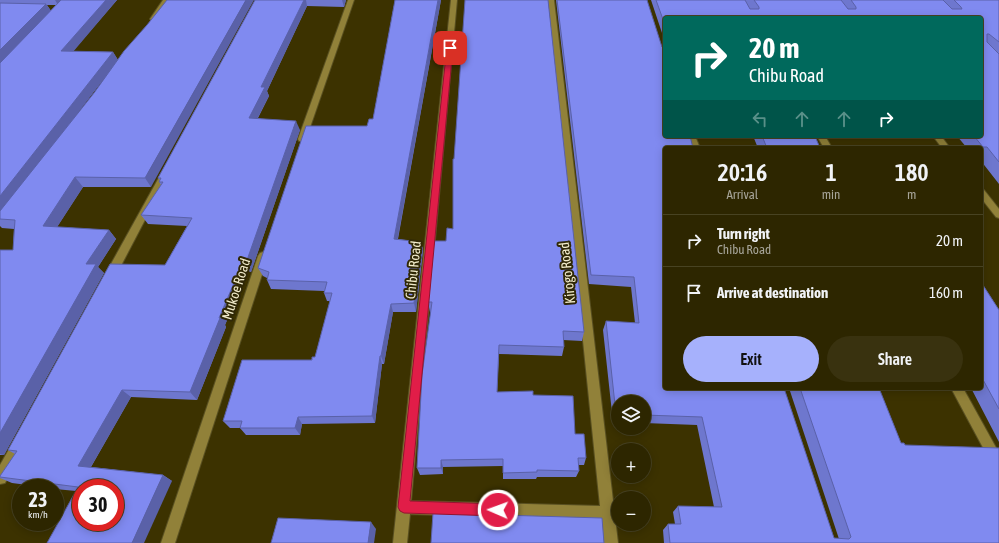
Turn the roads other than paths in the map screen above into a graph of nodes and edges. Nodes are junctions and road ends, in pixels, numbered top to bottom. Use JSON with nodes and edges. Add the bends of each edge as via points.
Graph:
{"nodes":[{"id":1,"x":166,"y":0,"type":"edge"},
{"id":2,"x":351,"y":0,"type":"edge"},
{"id":3,"x":454,"y":0,"type":"edge"},
{"id":4,"x":551,"y":0,"type":"edge"},
{"id":5,"x":148,"y":25,"type":"edge"},
{"id":6,"x":298,"y":152,"type":"edge"},
{"id":7,"x":172,"y":162,"type":"edge"},
{"id":8,"x":983,"y":195,"type":"edge"},
{"id":9,"x":999,"y":215,"type":"edge"},
{"id":10,"x":265,"y":249,"type":"edge"},
{"id":11,"x":107,"y":281,"type":"edge"},
{"id":12,"x":958,"y":390,"type":"edge"},
{"id":13,"x":23,"y":436,"type":"edge"},
{"id":14,"x":999,"y":466,"type":"edge"},
{"id":15,"x":0,"y":478,"type":"edge"},
{"id":16,"x":404,"y":507,"type":"junction"},
{"id":17,"x":607,"y":513,"type":"junction"},
{"id":18,"x":168,"y":543,"type":"edge"},
{"id":19,"x":400,"y":543,"type":"edge"},
{"id":20,"x":611,"y":543,"type":"edge"}],
"edges":[{"from":1,"to":5,"type":"street"},
{"from":2,"to":6,"type":"street"},
{"from":3,"to":16,"type":"street","name":"Chibu Road"},
{"from":4,"to":17,"type":"street","name":"Kirogo Road"},
{"from":7,"to":11,"type":"street"},
{"from":8,"to":9,"type":"street"},
{"from":10,"to":18,"type":"street","name":"Mukoe Road"},
{"from":12,"to":14,"type":"street"},
{"from":13,"to":15,"type":"street"},
{"from":16,"to":17,"type":"street"},
{"from":16,"to":19,"type":"street","name":"Chibu Road"},
{"from":17,"to":20,"type":"street","name":"Kirogo Road"}]}
